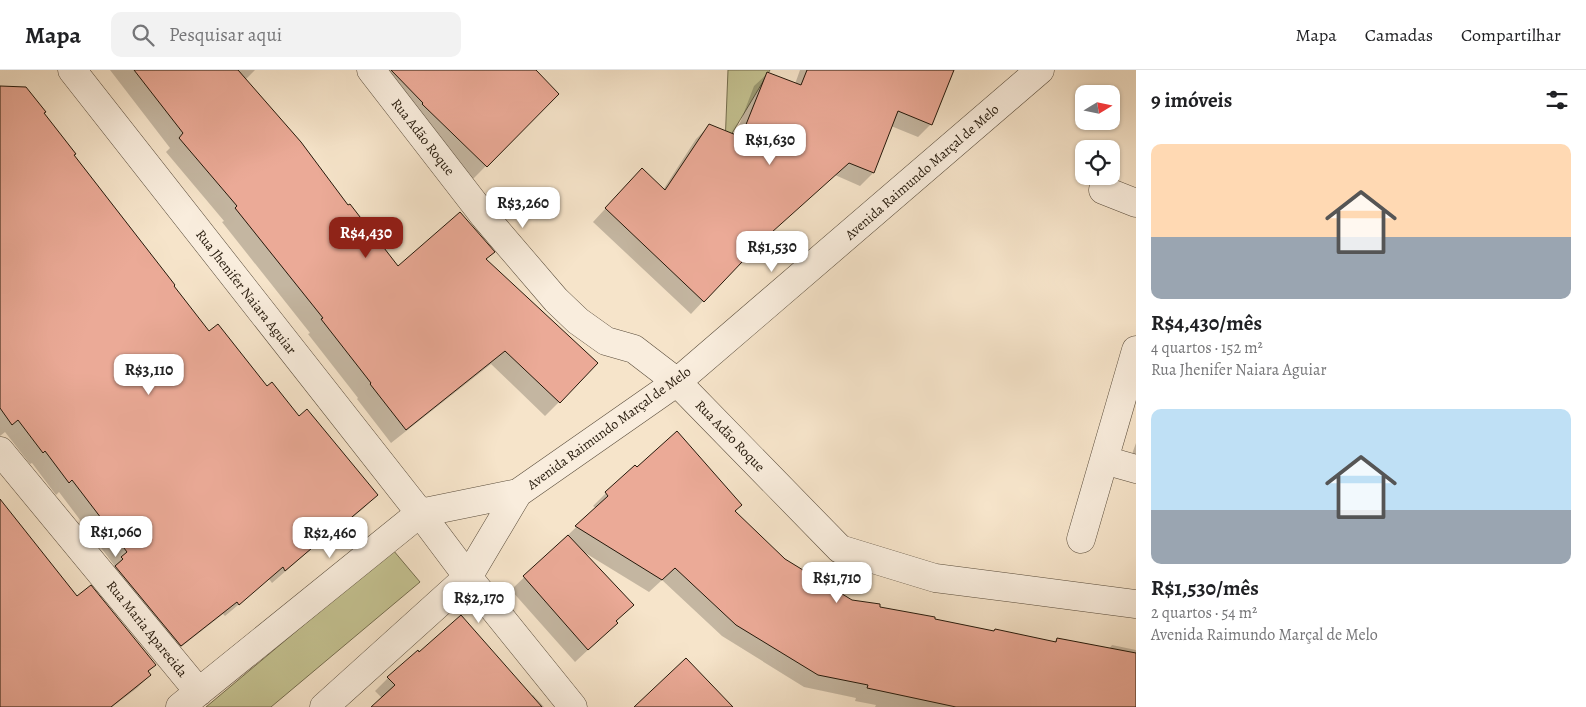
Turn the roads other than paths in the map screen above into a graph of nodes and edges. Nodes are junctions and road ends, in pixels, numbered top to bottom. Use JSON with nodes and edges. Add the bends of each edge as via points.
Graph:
{"nodes":[{"id":1,"x":72,"y":70,"type":"edge"},
{"id":2,"x":371,"y":70,"type":"edge"},
{"id":3,"x":1040,"y":70,"type":"edge"},
{"id":4,"x":1103,"y":190,"type":"dead end"},
{"id":5,"x":1136,"y":203,"type":"edge"},
{"id":6,"x":1136,"y":350,"type":"edge"},
{"id":7,"x":678,"y":382,"type":"junction"},
{"id":8,"x":0,"y":450,"type":"edge"},
{"id":9,"x":1104,"y":460,"type":"junction"},
{"id":10,"x":1136,"y":469,"type":"edge"},
{"id":11,"x":518,"y":493,"type":"junction"},
{"id":12,"x":420,"y":514,"type":"junction"},
{"id":13,"x":1081,"y":539,"type":"dead end"},
{"id":14,"x":468,"y":577,"type":"junction"},
{"id":15,"x":1136,"y":604,"type":"edge"},
{"id":16,"x":190,"y":700,"type":"edge"},
{"id":17,"x":324,"y":707,"type":"edge"},
{"id":18,"x":573,"y":707,"type":"edge"}],
"edges":[{"from":1,"to":12,"type":"street","name":"Rua Jhenifer Naiara Aguiar"},
{"from":2,"to":7,"type":"street","name":"Rua Adão Roque","via":[[484,216],[556,300],[606,341],[634,350]]},
{"from":3,"to":7,"type":"street","name":"Avenida Raimundo Marçal de Melo"},
{"from":4,"to":5,"type":"street"},
{"from":6,"to":9,"type":"street"},
{"from":7,"to":11,"type":"street","name":"Avenida Raimundo Marçal de Melo"},
{"from":7,"to":15,"type":"street","name":"Rua Adão Roque","via":[[840,549],[935,578]]},
{"from":8,"to":16,"type":"street","name":"Rua Maria Aparecida"},
{"from":9,"to":10,"type":"street"},
{"from":9,"to":13,"type":"street"},
{"from":11,"to":12,"type":"street","name":"Avenida Raimundo Marçal de Melo"},
{"from":11,"to":14,"type":"street","name":"Avenida Raimundo Marçal de Melo"},
{"from":12,"to":14,"type":"street","name":"Rua Jhenifer Naiara Aguiar"},
{"from":12,"to":16,"type":"street","name":"Avenida Raimundo Marçal de Melo"},
{"from":14,"to":17,"type":"street","name":"Avenida Raimundo Marçal de Melo"},
{"from":14,"to":18,"type":"street","name":"Rua Jhenifer Naiara Aguiar"}]}
